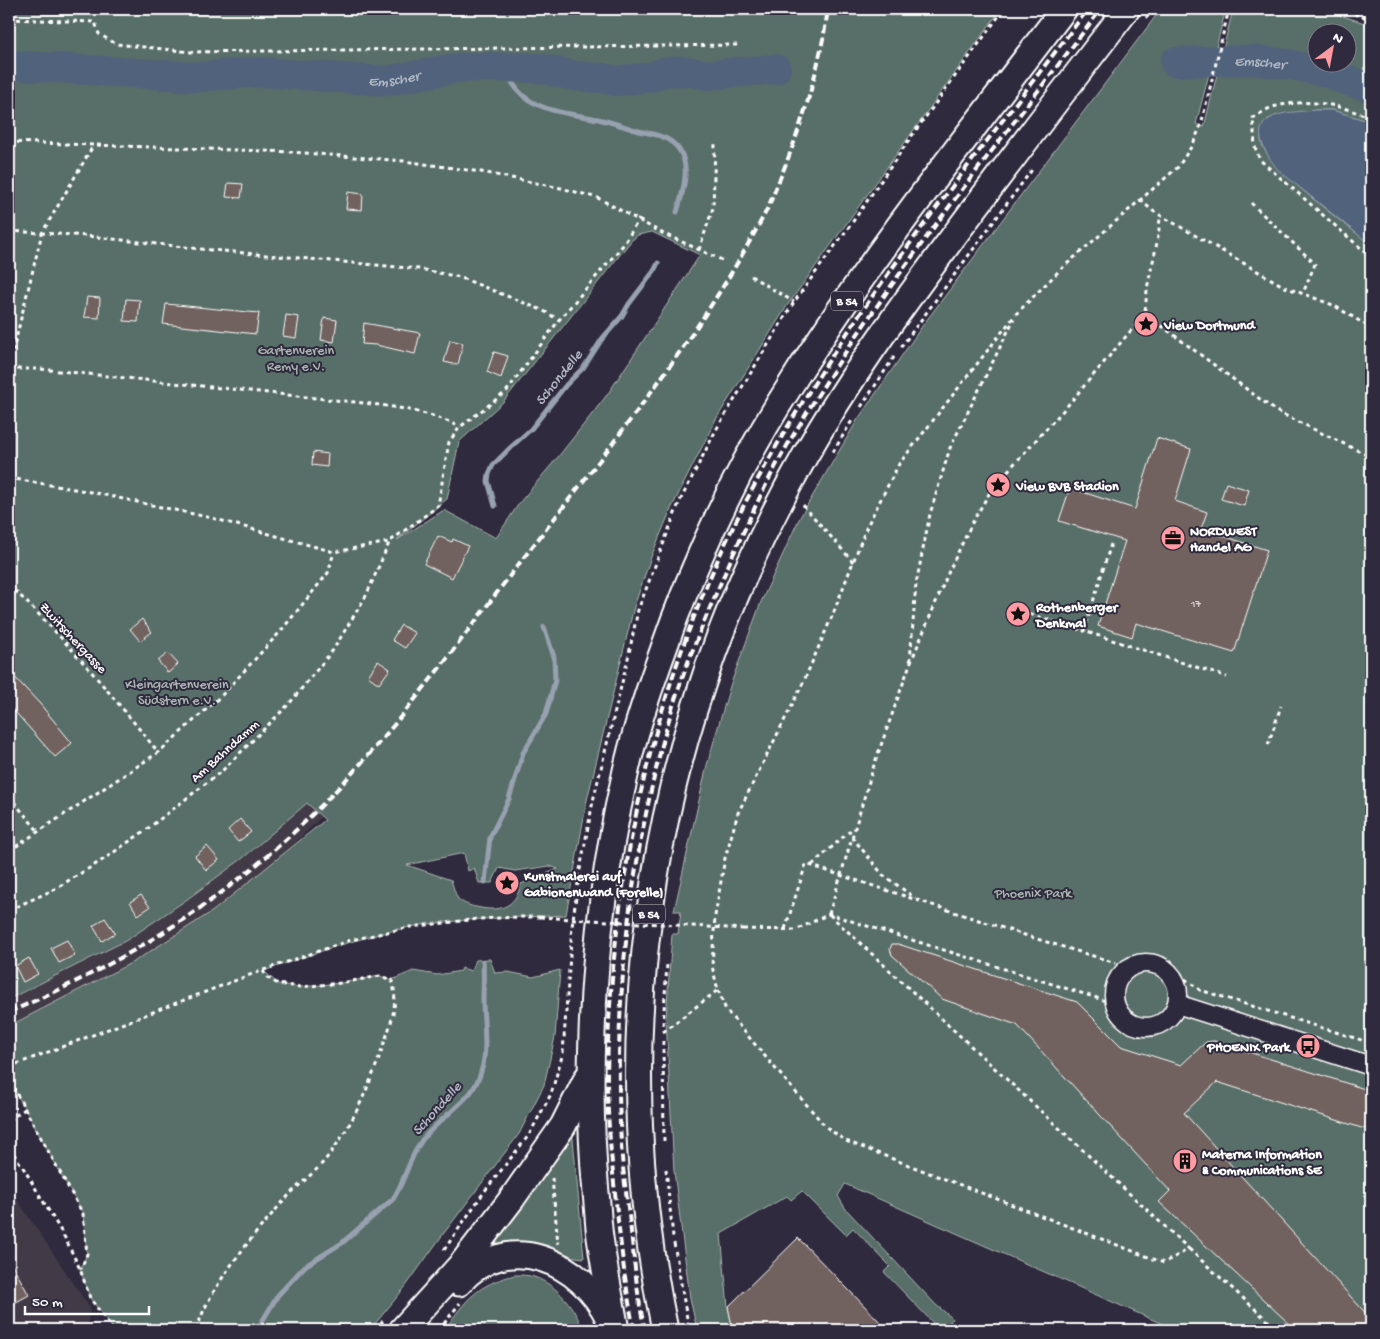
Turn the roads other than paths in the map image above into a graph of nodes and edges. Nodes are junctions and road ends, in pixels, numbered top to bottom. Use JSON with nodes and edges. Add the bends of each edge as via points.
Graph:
{"nodes":[{"id":1,"x":1064,"y":9,"type":"edge"},
{"id":2,"x":1126,"y":9,"type":"edge"},
{"id":3,"x":1177,"y":1004,"type":"junction"},
{"id":4,"x":1371,"y":1066,"type":"edge"},
{"id":5,"x":590,"y":1071,"type":"junction"},
{"id":6,"x":394,"y":1324,"type":"edge"},
{"id":7,"x":422,"y":1330,"type":"edge"},
{"id":8,"x":616,"y":1330,"type":"edge"},
{"id":9,"x":665,"y":1330,"type":"edge"}],
"edges":[{"from":1,"to":5,"type":"highway","number":"B 54","via":[[951,158],[821,339],[764,428],[702,548],[644,705],[624,778],[598,928]]},
{"from":2,"to":9,"type":"highway","number":"B 54","via":[[921,281],[831,412],[763,533],[727,614],[700,688],[662,832],[644,950],[641,994],[639,1106],[643,1182]]},
{"from":3,"to":3,"type":"street","via":[[1177,985],[1172,976],[1157,965],[1139,964],[1124,972],[1115,987],[1116,1004],[1125,1019],[1142,1026],[1159,1024],[1167,1019]]},
{"from":3,"to":4,"type":"street"},
{"from":5,"to":6,"type":"highway","via":[[573,1108],[537,1143],[461,1265]]},
{"from":5,"to":8,"type":"highway","number":"B 54","via":[[592,1153],[600,1242]]},
{"from":7,"to":8,"type":"highway","via":[[469,1272],[480,1264],[508,1256],[544,1259],[559,1264],[590,1289]]}]}
